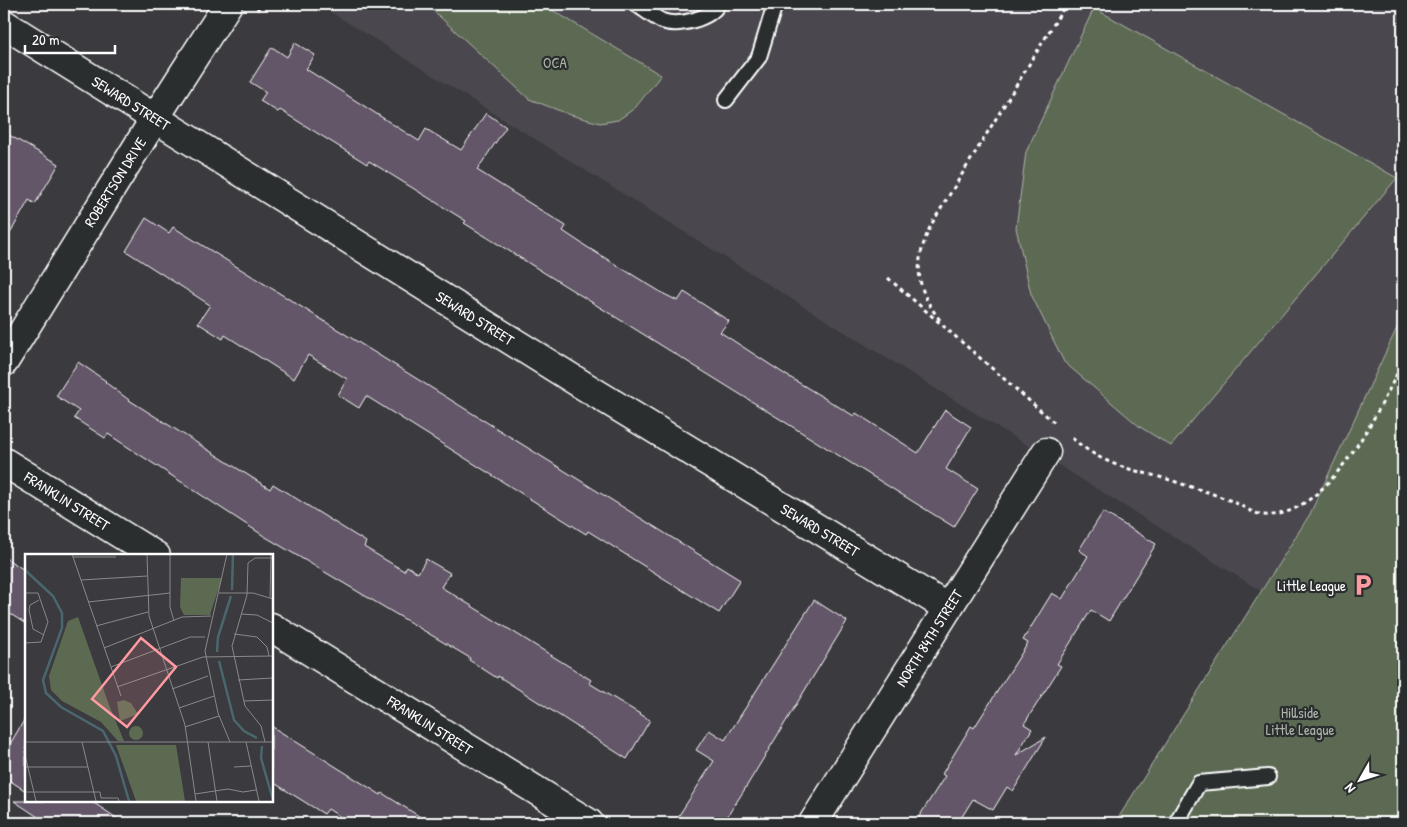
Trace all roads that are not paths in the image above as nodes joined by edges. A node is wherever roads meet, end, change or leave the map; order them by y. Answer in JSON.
{"nodes":[{"id":1,"x":228,"y":4,"type":"edge"},
{"id":2,"x":636,"y":4,"type":"edge"},
{"id":3,"x":718,"y":4,"type":"edge"},
{"id":4,"x":775,"y":4,"type":"edge"},
{"id":5,"x":4,"y":24,"type":"edge"},
{"id":6,"x":726,"y":100,"type":"dead end"},
{"id":7,"x":155,"y":118,"type":"junction"},
{"id":8,"x":4,"y":362,"type":"edge"},
{"id":9,"x":1046,"y":452,"type":"dead end"},
{"id":10,"x":4,"y":462,"type":"edge"},
{"id":11,"x":153,"y":554,"type":"edge"},
{"id":12,"x":948,"y":608,"type":"junction"},
{"id":13,"x":272,"y":628,"type":"edge"},
{"id":14,"x":1268,"y":777,"type":"dead end"},
{"id":15,"x":589,"y":823,"type":"edge"},
{"id":16,"x":813,"y":823,"type":"edge"},
{"id":17,"x":1176,"y":823,"type":"edge"}],
"edges":[{"from":1,"to":7,"type":"street","name":"ROBERTSON DRIVE"},
{"from":2,"to":3,"type":"lane"},
{"from":4,"to":6,"type":"lane"},
{"from":5,"to":7,"type":"street","name":"SEWARD STREET"},
{"from":7,"to":8,"type":"street","name":"ROBERTSON DRIVE"},
{"from":7,"to":12,"type":"street","name":"SEWARD STREET"},
{"from":9,"to":12,"type":"street","name":"NORTH 84TH STREET"},
{"from":10,"to":11,"type":"street","name":"FRANKLIN STREET"},
{"from":12,"to":16,"type":"street","name":"NORTH 84TH STREET"},
{"from":13,"to":15,"type":"street","name":"FRANKLIN STREET"},
{"from":14,"to":17,"type":"lane"}]}
